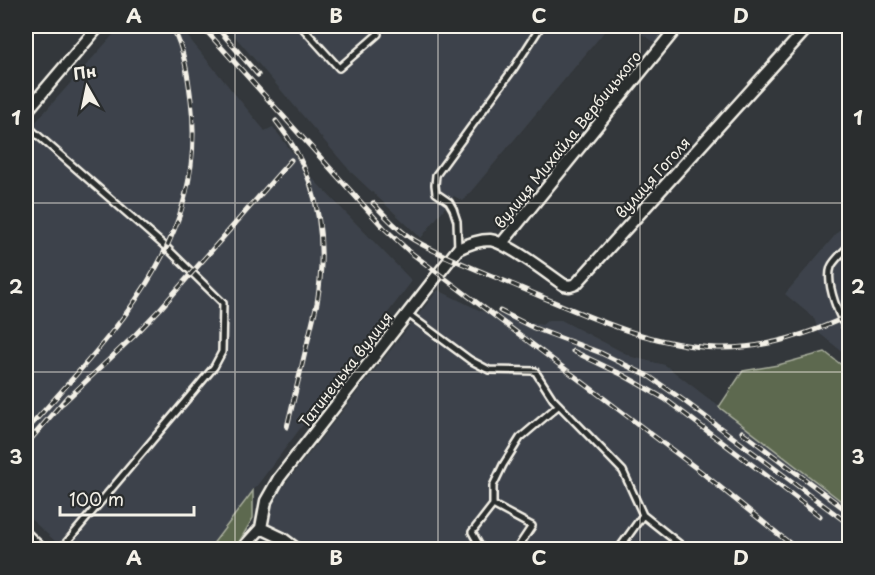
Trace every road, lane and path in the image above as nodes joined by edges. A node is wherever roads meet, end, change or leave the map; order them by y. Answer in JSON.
{"nodes":[{"id":1,"x":99,"y":26,"type":"edge"},
{"id":2,"x":301,"y":26,"type":"edge"},
{"id":3,"x":541,"y":26,"type":"edge"},
{"id":4,"x":678,"y":26,"type":"edge"},
{"id":5,"x":808,"y":26,"type":"edge"},
{"id":6,"x":378,"y":33,"type":"dead end"},
{"id":7,"x":26,"y":112,"type":"edge"},
{"id":8,"x":26,"y":124,"type":"edge"},
{"id":9,"x":502,"y":243,"type":"junction"},
{"id":10,"x":849,"y":245,"type":"edge"},
{"id":11,"x":458,"y":249,"type":"junction"},
{"id":12,"x":407,"y":313,"type":"junction"},
{"id":13,"x":849,"y":334,"type":"edge"},
{"id":14,"x":559,"y":405,"type":"junction"},
{"id":15,"x":493,"y":505,"type":"junction"},
{"id":16,"x":643,"y":515,"type":"junction"},
{"id":17,"x":261,"y":528,"type":"junction"},
{"id":18,"x":26,"y":535,"type":"edge"},
{"id":19,"x":42,"y":549,"type":"edge"},
{"id":20,"x":60,"y":549,"type":"edge"},
{"id":21,"x":241,"y":549,"type":"edge"},
{"id":22,"x":298,"y":549,"type":"edge"},
{"id":23,"x":482,"y":549,"type":"edge"},
{"id":24,"x":516,"y":549,"type":"edge"},
{"id":25,"x":618,"y":549,"type":"edge"},
{"id":26,"x":687,"y":549,"type":"edge"}],
"edges":[{"from":1,"to":7,"type":"street"},
{"from":2,"to":6,"type":"lane"},
{"from":3,"to":11,"type":"lane"},
{"from":4,"to":9,"type":"street","name":"вулиця Михайла Вербицького"},
{"from":5,"to":9,"type":"street","name":"вулиця Гоголя"},
{"from":8,"to":20,"type":"lane"},
{"from":9,"to":11,"type":"street"},
{"from":10,"to":13,"type":"lane"},
{"from":11,"to":12,"type":"street","name":"Татинецька вулиця"},
{"from":12,"to":14,"type":"lane"},
{"from":12,"to":17,"type":"street","name":"Татинецька вулиця"},
{"from":14,"to":15,"type":"lane"},
{"from":14,"to":16,"type":"lane"},
{"from":15,"to":23,"type":"lane"},
{"from":15,"to":24,"type":"lane"},
{"from":16,"to":25,"type":"lane"},
{"from":16,"to":26,"type":"lane"},
{"from":17,"to":21,"type":"street"},
{"from":17,"to":22,"type":"street"},
{"from":18,"to":19,"type":"street"}]}
